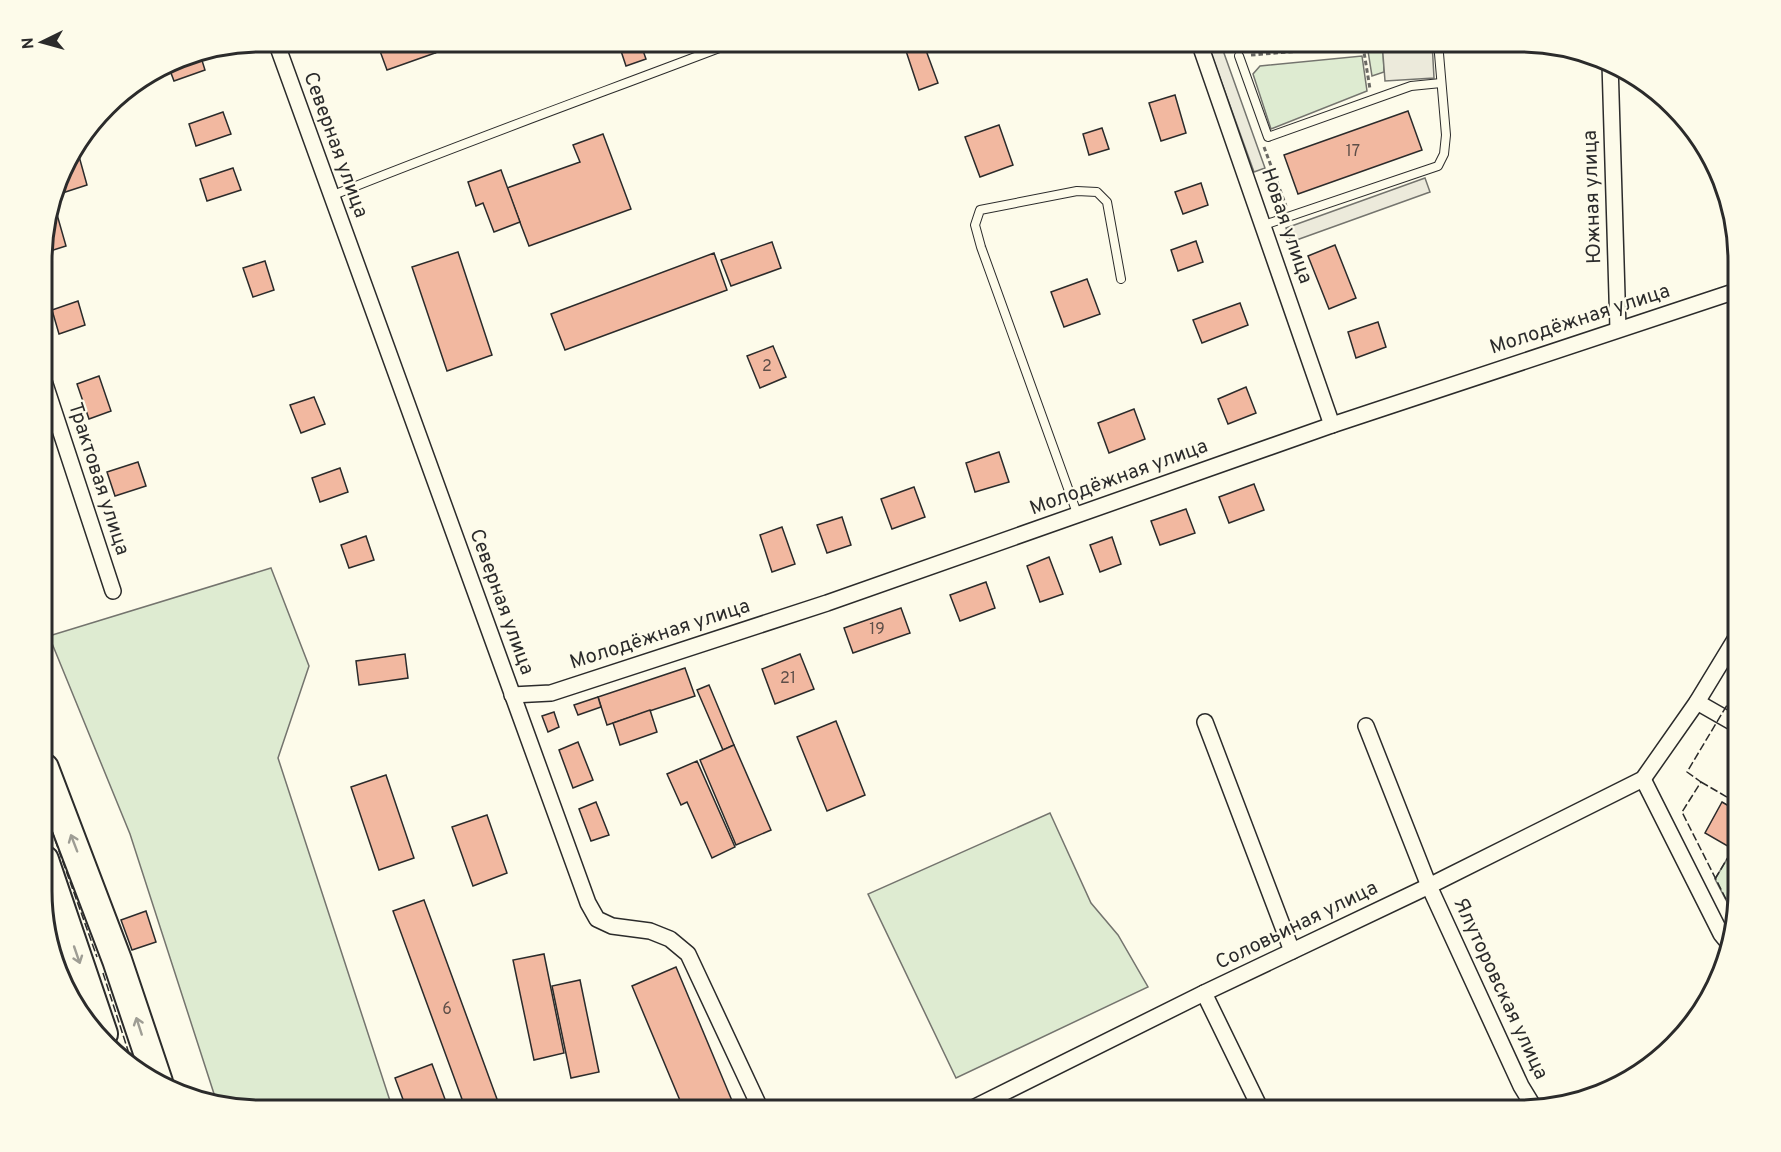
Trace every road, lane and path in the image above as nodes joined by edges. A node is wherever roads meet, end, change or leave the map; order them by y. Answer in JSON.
{"nodes":[{"id":1,"x":1204,"y":52,"type":"edge"},
{"id":2,"x":1286,"y":52,"type":"edge"},
{"id":3,"x":1364,"y":52,"type":"edge"},
{"id":4,"x":1439,"y":52,"type":"edge"},
{"id":5,"x":280,"y":53,"type":"edge"},
{"id":6,"x":707,"y":53,"type":"edge"},
{"id":7,"x":1239,"y":56,"type":"joint"},
{"id":8,"x":1610,"y":73,"type":"edge"},
{"id":9,"x":1441,"y":83,"type":"junction"},
{"id":10,"x":1372,"y":100,"type":"junction"},
{"id":11,"x":1264,"y":145,"type":"dead end"},
{"id":12,"x":331,"y":196,"type":"junction"},
{"id":13,"x":1288,"y":213,"type":"dead end"},
{"id":14,"x":1264,"y":225,"type":"junction"},
{"id":15,"x":1120,"y":279,"type":"dead end"},
{"id":16,"x":1728,"y":293,"type":"edge"},
{"id":17,"x":1618,"y":329,"type":"junction"},
{"id":18,"x":52,"y":405,"type":"edge"},
{"id":19,"x":1332,"y":425,"type":"junction"},
{"id":20,"x":1078,"y":516,"type":"junction"},
{"id":21,"x":113,"y":591,"type":"dead end"},
{"id":22,"x":1728,"y":650,"type":"edge"},
{"id":23,"x":512,"y":695,"type":"junction"},
{"id":24,"x":1697,"y":702,"type":"junction"},
{"id":25,"x":1728,"y":720,"type":"edge"},
{"id":26,"x":1205,"y":722,"type":"dead end"},
{"id":27,"x":1366,"y":726,"type":"dead end"},
{"id":28,"x":1643,"y":779,"type":"junction"},
{"id":29,"x":52,"y":789,"type":"edge"},
{"id":30,"x":52,"y":884,"type":"edge"},
{"id":31,"x":1429,"y":886,"type":"junction"},
{"id":32,"x":1723,"y":936,"type":"edge"},
{"id":33,"x":1292,"y":951,"type":"junction"},
{"id":34,"x":1204,"y":993,"type":"junction"},
{"id":35,"x":99,"y":1021,"type":"edge"},
{"id":36,"x":153,"y":1069,"type":"edge"},
{"id":37,"x":990,"y":1099,"type":"edge"},
{"id":38,"x":1256,"y":1099,"type":"edge"},
{"id":39,"x":1529,"y":1099,"type":"edge"},
{"id":40,"x":756,"y":1100,"type":"edge"}],
"edges":[{"from":1,"to":14,"type":"street","name":"Новая улица"},
{"from":2,"to":7,"type":"path"},
{"from":3,"to":10,"type":"path"},
{"from":4,"to":9,"type":"lane"},
{"from":5,"to":12,"type":"street","name":"Северная улица"},
{"from":6,"to":12,"type":"lane"},
{"from":7,"to":10,"type":"lane"},
{"from":8,"to":17,"type":"street","name":"Южная улица"},
{"from":9,"to":10,"type":"lane"},
{"from":9,"to":14,"type":"lane"},
{"from":11,"to":13,"type":"path"},
{"from":12,"to":23,"type":"street","name":"Северная улица"},
{"from":14,"to":19,"type":"street","name":"Новая улица"},
{"from":15,"to":20,"type":"lane"},
{"from":16,"to":17,"type":"street","name":"Молодёжная улица"},
{"from":17,"to":19,"type":"street","name":"Молодёжная улица"},
{"from":18,"to":21,"type":"street","name":"Трактовая улица"},
{"from":19,"to":20,"type":"street","name":"Молодёжная улица"},
{"from":20,"to":23,"type":"street","name":"Молодёжная улица"},
{"from":22,"to":24,"type":"street"},
{"from":23,"to":40,"type":"street","name":"Северная улица"},
{"from":24,"to":25,"type":"street"},
{"from":24,"to":28,"type":"street"},
{"from":26,"to":33,"type":"street"},
{"from":27,"to":31,"type":"street","name":"Ялуторовская улица"},
{"from":28,"to":31,"type":"street","name":"Соловьиная улица"},
{"from":28,"to":32,"type":"street"},
{"from":36,"to":29,"type":"highway","one_way":true},
{"from":30,"to":35,"type":"highway","one_way":true},
{"from":31,"to":33,"type":"street","name":"Соловьиная улица"},
{"from":31,"to":39,"type":"street","name":"Ялуторовская улица"},
{"from":33,"to":34,"type":"street","name":"Соловьиная улица"},
{"from":34,"to":37,"type":"street","name":"Соловьиная улица"},
{"from":34,"to":38,"type":"street"}]}
